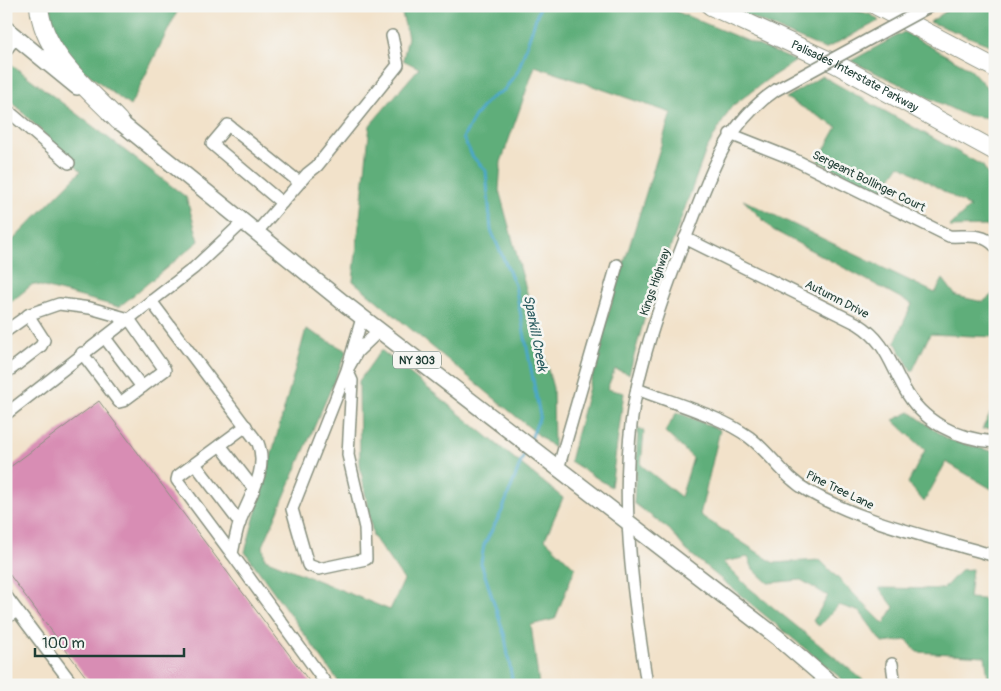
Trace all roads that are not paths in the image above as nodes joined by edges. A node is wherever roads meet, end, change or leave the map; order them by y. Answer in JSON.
{"nodes":[{"id":1,"x":39,"y":6,"type":"edge"},
{"id":2,"x":711,"y":6,"type":"edge"},
{"id":3,"x":877,"y":6,"type":"edge"},
{"id":4,"x":930,"y":6,"type":"edge"},
{"id":5,"x":11,"y":33,"type":"edge"},
{"id":6,"x":392,"y":36,"type":"dead end"},
{"id":7,"x":6,"y":50,"type":"edge"},
{"id":8,"x":995,"y":68,"type":"edge"},
{"id":9,"x":870,"y":82,"type":"junction"},
{"id":10,"x":6,"y":109,"type":"edge"},
{"id":11,"x":119,"y":122,"type":"junction"},
{"id":12,"x":730,"y":134,"type":"junction"},
{"id":13,"x":995,"y":141,"type":"edge"},
{"id":14,"x":995,"y":151,"type":"edge"},
{"id":15,"x":69,"y":163,"type":"dead end"},
{"id":16,"x":299,"y":182,"type":"junction"},
{"id":17,"x":282,"y":203,"type":"junction"},
{"id":18,"x":243,"y":222,"type":"junction"},
{"id":19,"x":256,"y":233,"type":"junction"},
{"id":20,"x":685,"y":238,"type":"junction"},
{"id":21,"x":995,"y":246,"type":"edge"},
{"id":22,"x":618,"y":265,"type":"dead end"},
{"id":23,"x":151,"y":302,"type":"junction"},
{"id":24,"x":28,"y":315,"type":"junction"},
{"id":25,"x":362,"y":318,"type":"junction"},
{"id":26,"x":129,"y":319,"type":"junction"},
{"id":27,"x":6,"y":331,"type":"edge"},
{"id":28,"x":379,"y":331,"type":"junction"},
{"id":29,"x":105,"y":338,"type":"junction"},
{"id":30,"x":82,"y":353,"type":"junction"},
{"id":31,"x":347,"y":370,"type":"junction"},
{"id":32,"x":6,"y":373,"type":"edge"},
{"id":33,"x":142,"y":387,"type":"junction"},
{"id":34,"x":637,"y":389,"type":"junction"},
{"id":35,"x":6,"y":414,"type":"edge"},
{"id":36,"x":246,"y":426,"type":"junction"},
{"id":37,"x":995,"y":442,"type":"edge"},
{"id":38,"x":220,"y":445,"type":"junction"},
{"id":39,"x":195,"y":464,"type":"junction"},
{"id":40,"x":558,"y":469,"type":"junction"},
{"id":41,"x":254,"y":489,"type":"junction"},
{"id":42,"x":628,"y":522,"type":"junction"},
{"id":43,"x":240,"y":523,"type":"junction"},
{"id":44,"x":232,"y":554,"type":"junction"},
{"id":45,"x":995,"y":556,"type":"edge"},
{"id":46,"x":6,"y":596,"type":"edge"},
{"id":47,"x":18,"y":611,"type":"junction"},
{"id":48,"x":6,"y":618,"type":"edge"},
{"id":49,"x":892,"y":664,"type":"dead end"},
{"id":50,"x":72,"y":685,"type":"edge"},
{"id":51,"x":327,"y":685,"type":"edge"},
{"id":52,"x":647,"y":685,"type":"edge"},
{"id":53,"x":833,"y":685,"type":"edge"},
{"id":54,"x":895,"y":685,"type":"edge"}],
"edges":[{"from":1,"to":11,"type":"highway"},
{"from":2,"to":9,"type":"highway","name":"Palisades Interstate Parkway"},
{"from":3,"to":8,"type":"highway"},
{"from":4,"to":12,"type":"street","name":"Kings Highway","bridge":true},
{"from":5,"to":7,"type":"street"},
{"from":5,"to":11,"type":"main road","number":"NY 303"},
{"from":6,"to":16,"type":"street"},
{"from":9,"to":13,"type":"street"},
{"from":9,"to":14,"type":"highway","name":"Palisades Interstate Parkway"},
{"from":10,"to":15,"type":"street"},
{"from":11,"to":18,"type":"main road","number":"NY 303"},
{"from":12,"to":20,"type":"street","name":"Kings Highway"},
{"from":12,"to":21,"type":"street","name":"Sergeant Bollinger Court"},
{"from":16,"to":17,"type":"street"},
{"from":16,"to":17,"type":"street"},
{"from":17,"to":19,"type":"street"},
{"from":18,"to":19,"type":"main road","number":"NY 303"},
{"from":18,"to":23,"type":"street"},
{"from":19,"to":25,"type":"main road","number":"NY 303"},
{"from":20,"to":34,"type":"street","name":"Kings Highway"},
{"from":20,"to":37,"type":"street","name":"Autumn Drive"},
{"from":22,"to":40,"type":"street"},
{"from":23,"to":26,"type":"street"},
{"from":23,"to":36,"type":"street"},
{"from":24,"to":26,"type":"street"},
{"from":24,"to":27,"type":"street"},
{"from":24,"to":32,"type":"street"},
{"from":25,"to":28,"type":"main road","number":"NY 303"},
{"from":25,"to":31,"type":"street"},
{"from":26,"to":29,"type":"street"},
{"from":26,"to":33,"type":"street"},
{"from":28,"to":31,"type":"street"},
{"from":28,"to":40,"type":"main road","number":"NY 303"},
{"from":29,"to":30,"type":"street"},
{"from":29,"to":33,"type":"street"},
{"from":30,"to":33,"type":"street"},
{"from":30,"to":35,"type":"street"},
{"from":31,"to":31,"type":"street"},
{"from":34,"to":42,"type":"street","name":"Kings Highway"},
{"from":34,"to":45,"type":"street","name":"Pine Tree Lane"},
{"from":36,"to":38,"type":"street"},
{"from":36,"to":41,"type":"street"},
{"from":38,"to":39,"type":"street"},
{"from":38,"to":41,"type":"street"},
{"from":39,"to":43,"type":"street"},
{"from":39,"to":44,"type":"street"},
{"from":40,"to":42,"type":"main road","number":"NY 303"},
{"from":41,"to":43,"type":"street"},
{"from":42,"to":52,"type":"street","name":"Kings Highway"},
{"from":42,"to":53,"type":"main road","number":"NY 303"},
{"from":43,"to":44,"type":"street"},
{"from":44,"to":51,"type":"street"},
{"from":46,"to":47,"type":"street"},
{"from":47,"to":48,"type":"street"},
{"from":47,"to":50,"type":"street"},
{"from":49,"to":54,"type":"street"}]}
